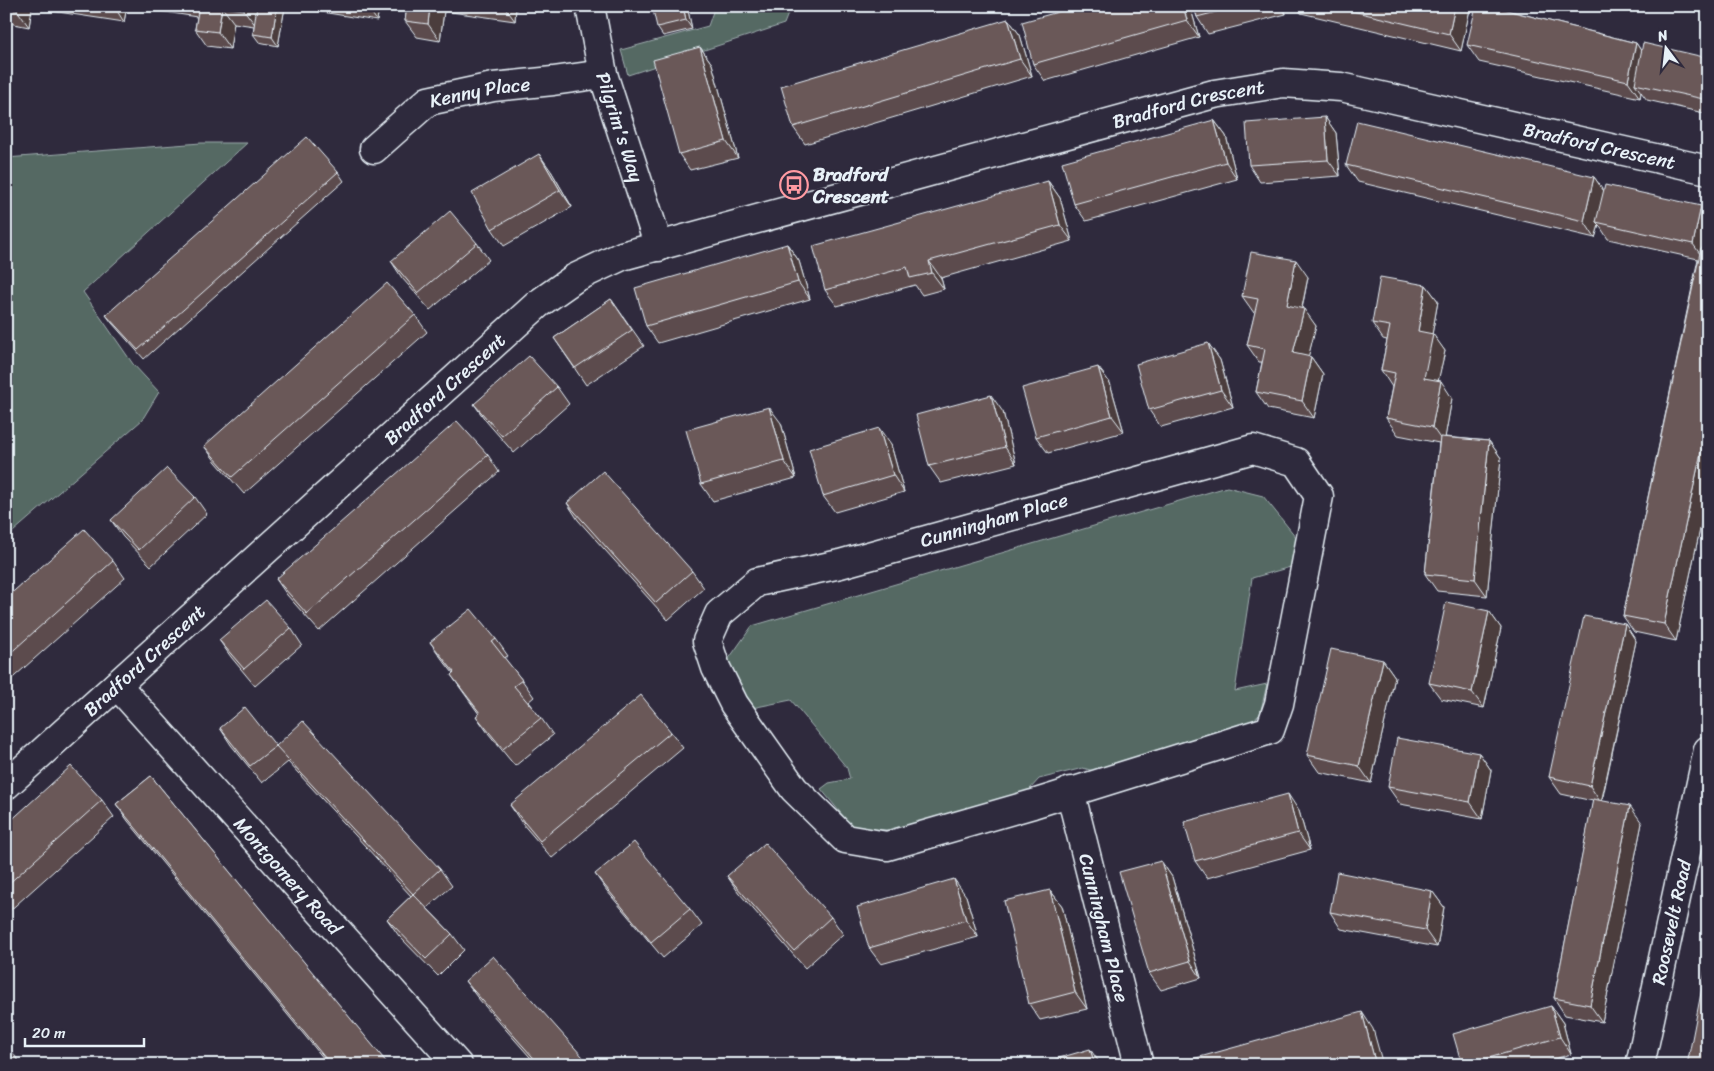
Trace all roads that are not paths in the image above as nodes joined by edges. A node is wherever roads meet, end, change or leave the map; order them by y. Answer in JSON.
{"nodes":[{"id":1,"x":590,"y":6,"type":"edge"},
{"id":2,"x":603,"y":74,"type":"junction"},
{"id":3,"x":374,"y":149,"type":"dead end"},
{"id":4,"x":1708,"y":170,"type":"edge"},
{"id":5,"x":659,"y":246,"type":"junction"},
{"id":6,"x":117,"y":686,"type":"junction"},
{"id":7,"x":1708,"y":750,"type":"edge"},
{"id":8,"x":6,"y":785,"type":"edge"},
{"id":9,"x":1070,"y":791,"type":"junction"},
{"id":10,"x":458,"y":1065,"type":"edge"},
{"id":11,"x":1139,"y":1065,"type":"edge"},
{"id":12,"x":1640,"y":1065,"type":"edge"}],
"edges":[{"from":1,"to":2,"type":"street","name":"Pilgrim's Way"},
{"from":2,"to":3,"type":"street","name":"Kenny Place"},
{"from":2,"to":5,"type":"street","name":"Pilgrim's Way"},
{"from":4,"to":5,"type":"street","name":"Bradford Crescent"},
{"from":5,"to":6,"type":"street","name":"Bradford Crescent"},
{"from":6,"to":8,"type":"street","name":"Bradford Crescent"},
{"from":6,"to":10,"type":"street","name":"Montgomery Road"},
{"from":7,"to":12,"type":"street","name":"Roosevelt Road"},
{"from":9,"to":9,"type":"street","name":"Cunningham Place"},
{"from":9,"to":11,"type":"street","name":"Cunningham Place"}]}
